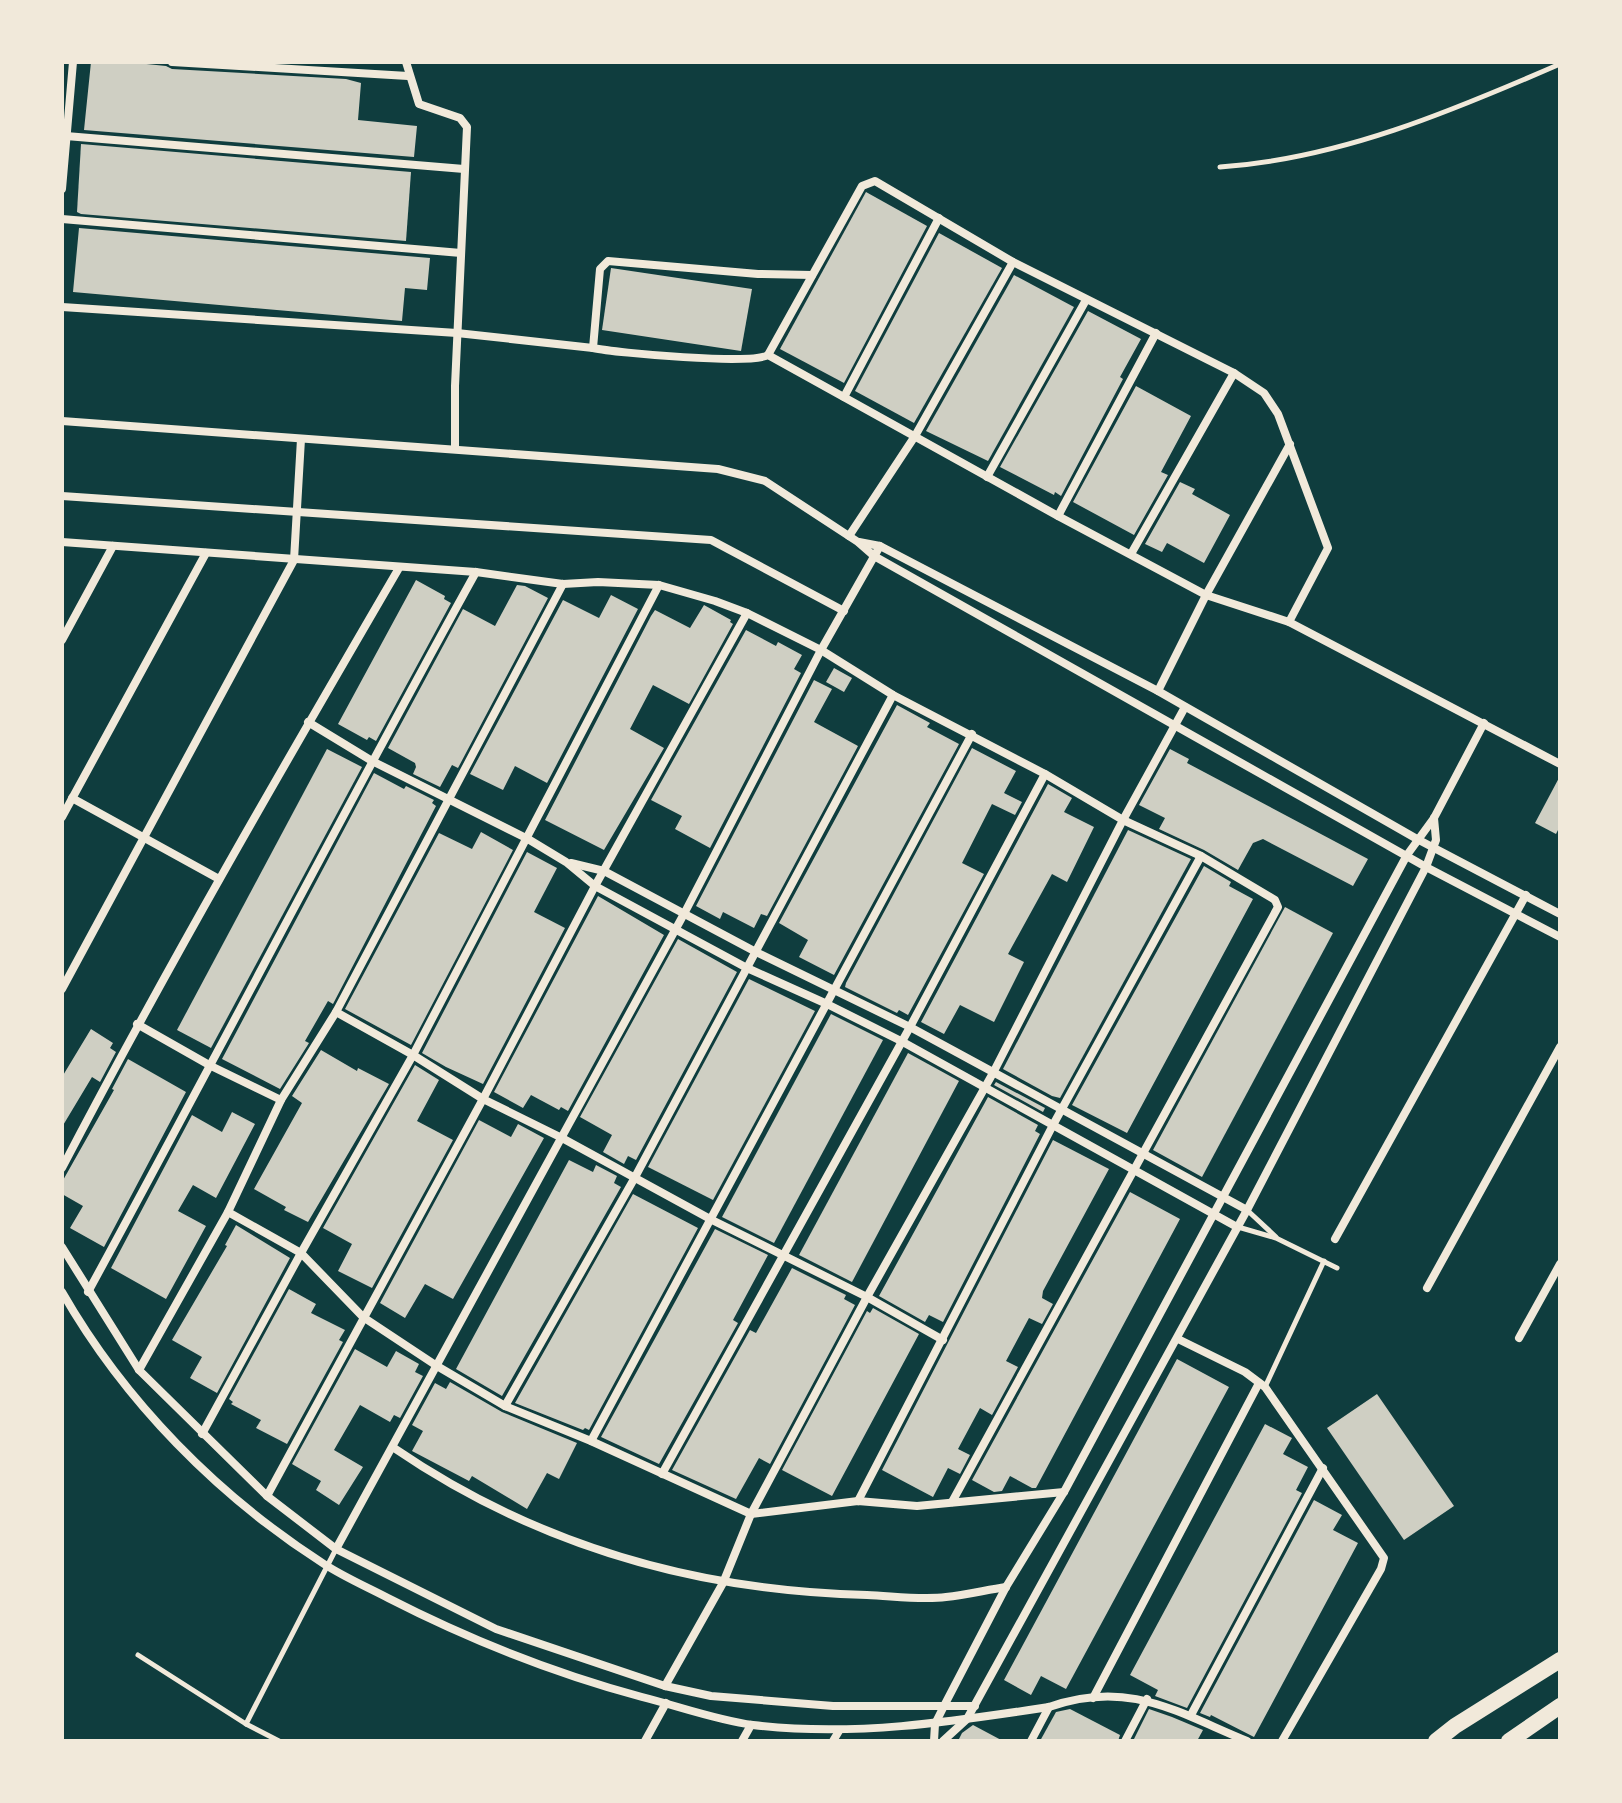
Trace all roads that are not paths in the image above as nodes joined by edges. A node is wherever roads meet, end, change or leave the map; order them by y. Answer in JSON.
{"nodes":[{"id":1,"x":73,"y":62,"type":"edge"},
{"id":2,"x":172,"y":62,"type":"edge"},
{"id":3,"x":406,"y":62,"type":"edge"},
{"id":4,"x":1560,"y":64,"type":"edge"},
{"id":5,"x":408,"y":76,"type":"junction"},
{"id":6,"x":66,"y":136,"type":"junction"},
{"id":7,"x":1220,"y":167,"type":"dead end"},
{"id":8,"x":464,"y":169,"type":"junction"},
{"id":9,"x":62,"y":189,"type":"edge"},
{"id":10,"x":939,"y":218,"type":"junction"},
{"id":11,"x":62,"y":219,"type":"edge"},
{"id":12,"x":461,"y":253,"type":"junction"},
{"id":13,"x":1013,"y":262,"type":"junction"},
{"id":14,"x":812,"y":275,"type":"junction"},
{"id":15,"x":1086,"y":300,"type":"junction"},
{"id":16,"x":62,"y":307,"type":"edge"},
{"id":17,"x":457,"y":333,"type":"junction"},
{"id":18,"x":1156,"y":333,"type":"junction"},
{"id":19,"x":593,"y":348,"type":"junction"},
{"id":20,"x":768,"y":355,"type":"junction"},
{"id":21,"x":1234,"y":373,"type":"junction"},
{"id":22,"x":844,"y":397,"type":"junction"},
{"id":23,"x":62,"y":421,"type":"edge"},
{"id":24,"x":915,"y":436,"type":"junction"},
{"id":25,"x":301,"y":439,"type":"junction"},
{"id":26,"x":1290,"y":444,"type":"junction"},
{"id":27,"x":455,"y":449,"type":"junction"},
{"id":28,"x":987,"y":477,"type":"junction"},
{"id":29,"x":62,"y":496,"type":"edge"},
{"id":30,"x":297,"y":512,"type":"junction"},
{"id":31,"x":1058,"y":516,"type":"junction"},
{"id":32,"x":849,"y":536,"type":"junction"},
{"id":33,"x":62,"y":542,"type":"edge"},
{"id":34,"x":858,"y":542,"type":"junction"},
{"id":35,"x":113,"y":546,"type":"junction"},
{"id":36,"x":880,"y":546,"type":"junction"},
{"id":37,"x":206,"y":553,"type":"junction"},
{"id":38,"x":1131,"y":554,"type":"junction"},
{"id":39,"x":874,"y":556,"type":"junction"},
{"id":40,"x":294,"y":560,"type":"junction"},
{"id":41,"x":399,"y":568,"type":"junction"},
{"id":42,"x":476,"y":572,"type":"junction"},
{"id":43,"x":563,"y":584,"type":"junction"},
{"id":44,"x":659,"y":585,"type":"junction"},
{"id":45,"x":1206,"y":595,"type":"junction"},
{"id":46,"x":844,"y":611,"type":"junction"},
{"id":47,"x":747,"y":613,"type":"junction"},
{"id":48,"x":1289,"y":622,"type":"junction"},
{"id":49,"x":62,"y":640,"type":"edge"},
{"id":50,"x":821,"y":650,"type":"junction"},
{"id":51,"x":1158,"y":691,"type":"junction"},
{"id":52,"x":893,"y":695,"type":"junction"},
{"id":53,"x":1185,"y":707,"type":"junction"},
{"id":54,"x":308,"y":722,"type":"junction"},
{"id":55,"x":1484,"y":723,"type":"junction"},
{"id":56,"x":1175,"y":725,"type":"junction"},
{"id":57,"x":972,"y":734,"type":"junction"},
{"id":58,"x":372,"y":761,"type":"junction"},
{"id":59,"x":1560,"y":764,"type":"edge"},
{"id":60,"x":1045,"y":774,"type":"junction"},
{"id":61,"x":72,"y":798,"type":"junction"},
{"id":62,"x":447,"y":799,"type":"junction"},
{"id":63,"x":62,"y":817,"type":"edge"},
{"id":64,"x":1434,"y":818,"type":"junction"},
{"id":65,"x":1123,"y":820,"type":"junction"},
{"id":66,"x":144,"y":838,"type":"junction"},
{"id":67,"x":528,"y":839,"type":"junction"},
{"id":68,"x":1417,"y":839,"type":"junction"},
{"id":69,"x":1435,"y":847,"type":"junction"},
{"id":70,"x":1407,"y":855,"type":"junction"},
{"id":71,"x":1201,"y":856,"type":"junction"},
{"id":72,"x":566,"y":862,"type":"junction"},
{"id":73,"x":1426,"y":867,"type":"junction"},
{"id":74,"x":604,"y":871,"type":"junction"},
{"id":75,"x":219,"y":879,"type":"junction"},
{"id":76,"x":595,"y":886,"type":"junction"},
{"id":77,"x":1526,"y":895,"type":"junction"},
{"id":78,"x":685,"y":912,"type":"junction"},
{"id":79,"x":1515,"y":913,"type":"junction"},
{"id":80,"x":1560,"y":914,"type":"edge"},
{"id":81,"x":676,"y":928,"type":"junction"},
{"id":82,"x":1560,"y":937,"type":"edge"},
{"id":83,"x":756,"y":952,"type":"junction"},
{"id":84,"x":747,"y":968,"type":"junction"},
{"id":85,"x":62,"y":989,"type":"edge"},
{"id":86,"x":835,"y":989,"type":"junction"},
{"id":87,"x":827,"y":1004,"type":"junction"},
{"id":88,"x":336,"y":1012,"type":"junction"},
{"id":89,"x":137,"y":1024,"type":"junction"},
{"id":90,"x":910,"y":1027,"type":"junction"},
{"id":91,"x":901,"y":1041,"type":"junction"},
{"id":92,"x":1560,"y":1047,"type":"edge"},
{"id":93,"x":413,"y":1055,"type":"junction"},
{"id":94,"x":211,"y":1066,"type":"junction"},
{"id":95,"x":993,"y":1073,"type":"junction"},
{"id":96,"x":985,"y":1087,"type":"junction"},
{"id":97,"x":483,"y":1099,"type":"junction"},
{"id":98,"x":281,"y":1100,"type":"junction"},
{"id":99,"x":1062,"y":1111,"type":"junction"},
{"id":100,"x":1053,"y":1125,"type":"junction"},
{"id":101,"x":562,"y":1138,"type":"junction"},
{"id":102,"x":1142,"y":1155,"type":"junction"},
{"id":103,"x":62,"y":1168,"type":"edge"},
{"id":104,"x":1133,"y":1170,"type":"junction"},
{"id":105,"x":634,"y":1179,"type":"junction"},
{"id":106,"x":1222,"y":1197,"type":"junction"},
{"id":107,"x":1247,"y":1210,"type":"junction"},
{"id":108,"x":228,"y":1212,"type":"junction"},
{"id":109,"x":1213,"y":1214,"type":"junction"},
{"id":110,"x":712,"y":1220,"type":"junction"},
{"id":111,"x":1237,"y":1227,"type":"junction"},
{"id":112,"x":1276,"y":1238,"type":"junction"},
{"id":113,"x":1335,"y":1239,"type":"dead end"},
{"id":114,"x":62,"y":1247,"type":"edge"},
{"id":115,"x":301,"y":1253,"type":"junction"},
{"id":116,"x":783,"y":1254,"type":"junction"},
{"id":117,"x":1324,"y":1261,"type":"junction"},
{"id":118,"x":1560,"y":1264,"type":"edge"},
{"id":119,"x":1337,"y":1268,"type":"dead end"},
{"id":120,"x":1427,"y":1288,"type":"dead end"},
{"id":121,"x":62,"y":1292,"type":"edge"},
{"id":122,"x":88,"y":1292,"type":"junction"},
{"id":123,"x":867,"y":1297,"type":"junction"},
{"id":124,"x":65,"y":1305,"type":"edge"},
{"id":125,"x":363,"y":1317,"type":"junction"},
{"id":126,"x":1519,"y":1338,"type":"dead end"},
{"id":127,"x":1178,"y":1339,"type":"junction"},
{"id":128,"x":943,"y":1340,"type":"junction"},
{"id":129,"x":437,"y":1366,"type":"junction"},
{"id":130,"x":139,"y":1370,"type":"junction"},
{"id":131,"x":1262,"y":1385,"type":"junction"},
{"id":132,"x":505,"y":1406,"type":"junction"},
{"id":133,"x":202,"y":1434,"type":"junction"},
{"id":134,"x":591,"y":1441,"type":"junction"},
{"id":135,"x":394,"y":1448,"type":"junction"},
{"id":136,"x":1323,"y":1468,"type":"junction"},
{"id":137,"x":662,"y":1474,"type":"junction"},
{"id":138,"x":1064,"y":1492,"type":"junction"},
{"id":139,"x":267,"y":1496,"type":"junction"},
{"id":140,"x":858,"y":1501,"type":"junction"},
{"id":141,"x":952,"y":1502,"type":"junction"},
{"id":142,"x":751,"y":1514,"type":"junction"},
{"id":143,"x":336,"y":1549,"type":"junction"},
{"id":144,"x":327,"y":1566,"type":"junction"},
{"id":145,"x":723,"y":1583,"type":"junction"},
{"id":146,"x":1006,"y":1587,"type":"junction"},
{"id":147,"x":138,"y":1655,"type":"dead end"},
{"id":148,"x":1560,"y":1660,"type":"edge"},
{"id":149,"x":665,"y":1686,"type":"junction"},
{"id":150,"x":1093,"y":1698,"type":"junction"},
{"id":151,"x":1147,"y":1699,"type":"junction"},
{"id":152,"x":666,"y":1703,"type":"junction"},
{"id":153,"x":945,"y":1704,"type":"junction"},
{"id":154,"x":975,"y":1706,"type":"junction"},
{"id":155,"x":1560,"y":1706,"type":"edge"},
{"id":156,"x":1049,"y":1707,"type":"junction"},
{"id":157,"x":1191,"y":1715,"type":"junction"},
{"id":158,"x":967,"y":1719,"type":"junction"},
{"id":159,"x":246,"y":1724,"type":"junction"},
{"id":160,"x":935,"y":1724,"type":"junction"},
{"id":161,"x":751,"y":1725,"type":"junction"},
{"id":162,"x":1218,"y":1729,"type":"junction"},
{"id":163,"x":839,"y":1731,"type":"junction"},
{"id":164,"x":279,"y":1741,"type":"edge"},
{"id":165,"x":645,"y":1741,"type":"edge"},
{"id":166,"x":742,"y":1741,"type":"edge"},
{"id":167,"x":833,"y":1741,"type":"edge"},
{"id":168,"x":934,"y":1741,"type":"edge"},
{"id":169,"x":943,"y":1741,"type":"edge"},
{"id":170,"x":1031,"y":1741,"type":"edge"},
{"id":171,"x":1125,"y":1741,"type":"edge"},
{"id":172,"x":1213,"y":1741,"type":"edge"},
{"id":173,"x":1247,"y":1741,"type":"edge"},
{"id":174,"x":1282,"y":1741,"type":"edge"},
{"id":175,"x":1436,"y":1741,"type":"edge"},
{"id":176,"x":1509,"y":1741,"type":"edge"}],
"edges":[{"from":1,"to":6,"type":"street"},
{"from":2,"to":5,"type":"street"},
{"from":3,"to":5,"type":"street"},
{"from":4,"to":7,"type":"lane"},
{"from":5,"to":8,"type":"street"},
{"from":6,"to":8,"type":"street"},
{"from":6,"to":9,"type":"street"},
{"from":8,"to":12,"type":"street"},
{"from":10,"to":13,"type":"street"},
{"from":10,"to":14,"type":"street"},
{"from":10,"to":22,"type":"street"},
{"from":11,"to":12,"type":"street"},
{"from":12,"to":17,"type":"street"},
{"from":13,"to":15,"type":"street"},
{"from":13,"to":24,"type":"street"},
{"from":14,"to":19,"type":"street"},
{"from":14,"to":20,"type":"street"},
{"from":15,"to":18,"type":"street"},
{"from":15,"to":28,"type":"street"},
{"from":16,"to":17,"type":"street"},
{"from":17,"to":19,"type":"street"},
{"from":17,"to":27,"type":"street"},
{"from":18,"to":21,"type":"street"},
{"from":18,"to":31,"type":"street"},
{"from":19,"to":20,"type":"street"},
{"from":20,"to":22,"type":"street"},
{"from":21,"to":26,"type":"street"},
{"from":21,"to":38,"type":"street"},
{"from":22,"to":24,"type":"street"},
{"from":23,"to":25,"type":"street"},
{"from":24,"to":28,"type":"street"},
{"from":24,"to":32,"type":"street"},
{"from":25,"to":27,"type":"street"},
{"from":25,"to":30,"type":"street"},
{"from":26,"to":45,"type":"street"},
{"from":26,"to":48,"type":"street"},
{"from":27,"to":32,"type":"street"},
{"from":28,"to":31,"type":"street"},
{"from":29,"to":30,"type":"street"},
{"from":30,"to":40,"type":"street"},
{"from":30,"to":46,"type":"street"},
{"from":31,"to":38,"type":"street"},
{"from":32,"to":34,"type":"street"},
{"from":33,"to":35,"type":"street"},
{"from":34,"to":36,"type":"street"},
{"from":34,"to":39,"type":"street"},
{"from":35,"to":37,"type":"street"},
{"from":35,"to":49,"type":"street"},
{"from":36,"to":39,"type":"street"},
{"from":36,"to":51,"type":"street"},
{"from":37,"to":40,"type":"street"},
{"from":37,"to":61,"type":"street"},
{"from":38,"to":45,"type":"street"},
{"from":39,"to":46,"type":"street"},
{"from":39,"to":56,"type":"street"},
{"from":40,"to":41,"type":"street"},
{"from":40,"to":66,"type":"street"},
{"from":41,"to":42,"type":"street"},
{"from":41,"to":54,"type":"street"},
{"from":42,"to":43,"type":"street"},
{"from":42,"to":58,"type":"street"},
{"from":43,"to":44,"type":"street"},
{"from":43,"to":62,"type":"street"},
{"from":44,"to":47,"type":"street"},
{"from":44,"to":67,"type":"street"},
{"from":45,"to":48,"type":"street"},
{"from":45,"to":51,"type":"street"},
{"from":46,"to":50,"type":"street"},
{"from":47,"to":50,"type":"street"},
{"from":47,"to":74,"type":"street"},
{"from":48,"to":55,"type":"street"},
{"from":50,"to":52,"type":"street"},
{"from":50,"to":78,"type":"street"},
{"from":51,"to":53,"type":"street"},
{"from":52,"to":57,"type":"street"},
{"from":52,"to":83,"type":"street"},
{"from":53,"to":56,"type":"street"},
{"from":53,"to":68,"type":"street"},
{"from":54,"to":58,"type":"street"},
{"from":54,"to":75,"type":"street"},
{"from":55,"to":59,"type":"street"},
{"from":55,"to":64,"type":"street"},
{"from":56,"to":65,"type":"street"},
{"from":56,"to":70,"type":"street"},
{"from":57,"to":60,"type":"street"},
{"from":57,"to":86,"type":"street"},
{"from":58,"to":62,"type":"street"},
{"from":58,"to":94,"type":"street"},
{"from":60,"to":65,"type":"street"},
{"from":60,"to":90,"type":"street"},
{"from":61,"to":63,"type":"street"},
{"from":61,"to":66,"type":"street"},
{"from":62,"to":67,"type":"street"},
{"from":62,"to":88,"type":"street"},
{"from":64,"to":68,"type":"street"},
{"from":64,"to":69,"type":"street"},
{"from":65,"to":71,"type":"street"},
{"from":65,"to":95,"type":"street"},
{"from":66,"to":75,"type":"street"},
{"from":66,"to":85,"type":"street"},
{"from":67,"to":72,"type":"street"},
{"from":67,"to":93,"type":"street"},
{"from":68,"to":69,"type":"street"},
{"from":68,"to":70,"type":"street"},
{"from":69,"to":73,"type":"street"},
{"from":69,"to":77,"type":"street"},
{"from":70,"to":73,"type":"street"},
{"from":70,"to":106,"type":"street"},
{"from":71,"to":99,"type":"street"},
{"from":71,"to":102,"type":"street"},
{"from":72,"to":74,"type":"street"},
{"from":72,"to":76,"type":"street"},
{"from":73,"to":79,"type":"street"},
{"from":73,"to":107,"type":"street"},
{"from":74,"to":76,"type":"street"},
{"from":74,"to":78,"type":"street"},
{"from":75,"to":89,"type":"street"},
{"from":76,"to":81,"type":"street"},
{"from":76,"to":97,"type":"street"},
{"from":77,"to":79,"type":"street"},
{"from":77,"to":80,"type":"street"},
{"from":78,"to":81,"type":"street"},
{"from":78,"to":83,"type":"street"},
{"from":79,"to":82,"type":"street"},
{"from":79,"to":113,"type":"street"},
{"from":81,"to":84,"type":"street"},
{"from":81,"to":101,"type":"street"},
{"from":83,"to":84,"type":"street"},
{"from":83,"to":86,"type":"street"},
{"from":84,"to":87,"type":"street"},
{"from":84,"to":105,"type":"street"},
{"from":86,"to":87,"type":"street"},
{"from":86,"to":90,"type":"street"},
{"from":87,"to":91,"type":"street"},
{"from":87,"to":110,"type":"street"},
{"from":88,"to":93,"type":"street"},
{"from":88,"to":98,"type":"street"},
{"from":89,"to":94,"type":"street"},
{"from":89,"to":103,"type":"street"},
{"from":90,"to":91,"type":"street"},
{"from":90,"to":95,"type":"street"},
{"from":91,"to":96,"type":"street"},
{"from":91,"to":116,"type":"street"},
{"from":92,"to":120,"type":"street"},
{"from":93,"to":97,"type":"street"},
{"from":93,"to":115,"type":"street"},
{"from":94,"to":98,"type":"street"},
{"from":94,"to":122,"type":"street"},
{"from":95,"to":96,"type":"street"},
{"from":95,"to":99,"type":"street"},
{"from":96,"to":100,"type":"street"},
{"from":96,"to":123,"type":"street"},
{"from":97,"to":101,"type":"street"},
{"from":97,"to":125,"type":"street"},
{"from":98,"to":108,"type":"street"},
{"from":99,"to":100,"type":"street"},
{"from":99,"to":102,"type":"street"},
{"from":100,"to":104,"type":"street"},
{"from":100,"to":128,"type":"street"},
{"from":101,"to":105,"type":"street"},
{"from":101,"to":129,"type":"street"},
{"from":102,"to":104,"type":"street"},
{"from":102,"to":106,"type":"street"},
{"from":104,"to":109,"type":"street"},
{"from":104,"to":141,"type":"street"},
{"from":105,"to":110,"type":"street"},
{"from":105,"to":132,"type":"street"},
{"from":106,"to":107,"type":"street"},
{"from":106,"to":109,"type":"street"},
{"from":107,"to":111,"type":"street"},
{"from":107,"to":112,"type":"lane"},
{"from":108,"to":115,"type":"street"},
{"from":108,"to":130,"type":"street"},
{"from":109,"to":111,"type":"street"},
{"from":109,"to":138,"type":"street"},
{"from":110,"to":116,"type":"street"},
{"from":110,"to":134,"type":"street"},
{"from":111,"to":112,"type":"lane"},
{"from":111,"to":127,"type":"street"},
{"from":112,"to":117,"type":"lane"},
{"from":114,"to":122,"type":"street"},
{"from":115,"to":125,"type":"street"},
{"from":115,"to":133,"type":"street"},
{"from":116,"to":123,"type":"street"},
{"from":116,"to":137,"type":"street"},
{"from":117,"to":119,"type":"lane"},
{"from":117,"to":131,"type":"lane"},
{"from":118,"to":126,"type":"street"},
{"from":121,"to":124,"type":"street"},
{"from":122,"to":130,"type":"street"},
{"from":123,"to":128,"type":"street"},
{"from":123,"to":142,"type":"street"},
{"from":124,"to":144,"type":"street"},
{"from":125,"to":129,"type":"street"},
{"from":125,"to":139,"type":"street"},
{"from":127,"to":131,"type":"street"},
{"from":127,"to":154,"type":"street"},
{"from":128,"to":140,"type":"street"},
{"from":129,"to":132,"type":"street"},
{"from":129,"to":135,"type":"street"},
{"from":130,"to":133,"type":"street"},
{"from":131,"to":136,"type":"street"},
{"from":131,"to":150,"type":"street"},
{"from":132,"to":134,"type":"street"},
{"from":133,"to":139,"type":"street"},
{"from":134,"to":137,"type":"street"},
{"from":135,"to":143,"type":"street"},
{"from":135,"to":145,"type":"street"},
{"from":136,"to":157,"type":"street"},
{"from":136,"to":174,"type":"street"},
{"from":137,"to":142,"type":"street"},
{"from":138,"to":141,"type":"street"},
{"from":138,"to":146,"type":"street"},
{"from":139,"to":143,"type":"street"},
{"from":140,"to":141,"type":"street"},
{"from":140,"to":142,"type":"street"},
{"from":142,"to":145,"type":"street"},
{"from":143,"to":144,"type":"lane"},
{"from":143,"to":149,"type":"street"},
{"from":144,"to":152,"type":"street"},
{"from":144,"to":159,"type":"lane"},
{"from":145,"to":146,"type":"street"},
{"from":145,"to":149,"type":"street"},
{"from":146,"to":153,"type":"street"},
{"from":147,"to":159,"type":"lane"},
{"from":148,"to":175,"type":"highway"},
{"from":149,"to":153,"type":"street"},
{"from":150,"to":151,"type":"street"},
{"from":150,"to":156,"type":"street"},
{"from":151,"to":157,"type":"street"},
{"from":151,"to":171,"type":"street"},
{"from":152,"to":161,"type":"street"},
{"from":152,"to":165,"type":"street"},
{"from":153,"to":154,"type":"street"},
{"from":153,"to":160,"type":"street"},
{"from":154,"to":158,"type":"street"},
{"from":155,"to":176,"type":"highway"},
{"from":156,"to":158,"type":"street"},
{"from":156,"to":170,"type":"street"},
{"from":157,"to":162,"type":"street"},
{"from":158,"to":160,"type":"street"},
{"from":158,"to":169,"type":"street"},
{"from":159,"to":164,"type":"lane"},
{"from":160,"to":163,"type":"street"},
{"from":160,"to":168,"type":"street"},
{"from":161,"to":163,"type":"street"},
{"from":161,"to":166,"type":"street"},
{"from":162,"to":172,"type":"street"},
{"from":162,"to":173,"type":"street"},
{"from":163,"to":167,"type":"street"}]}
